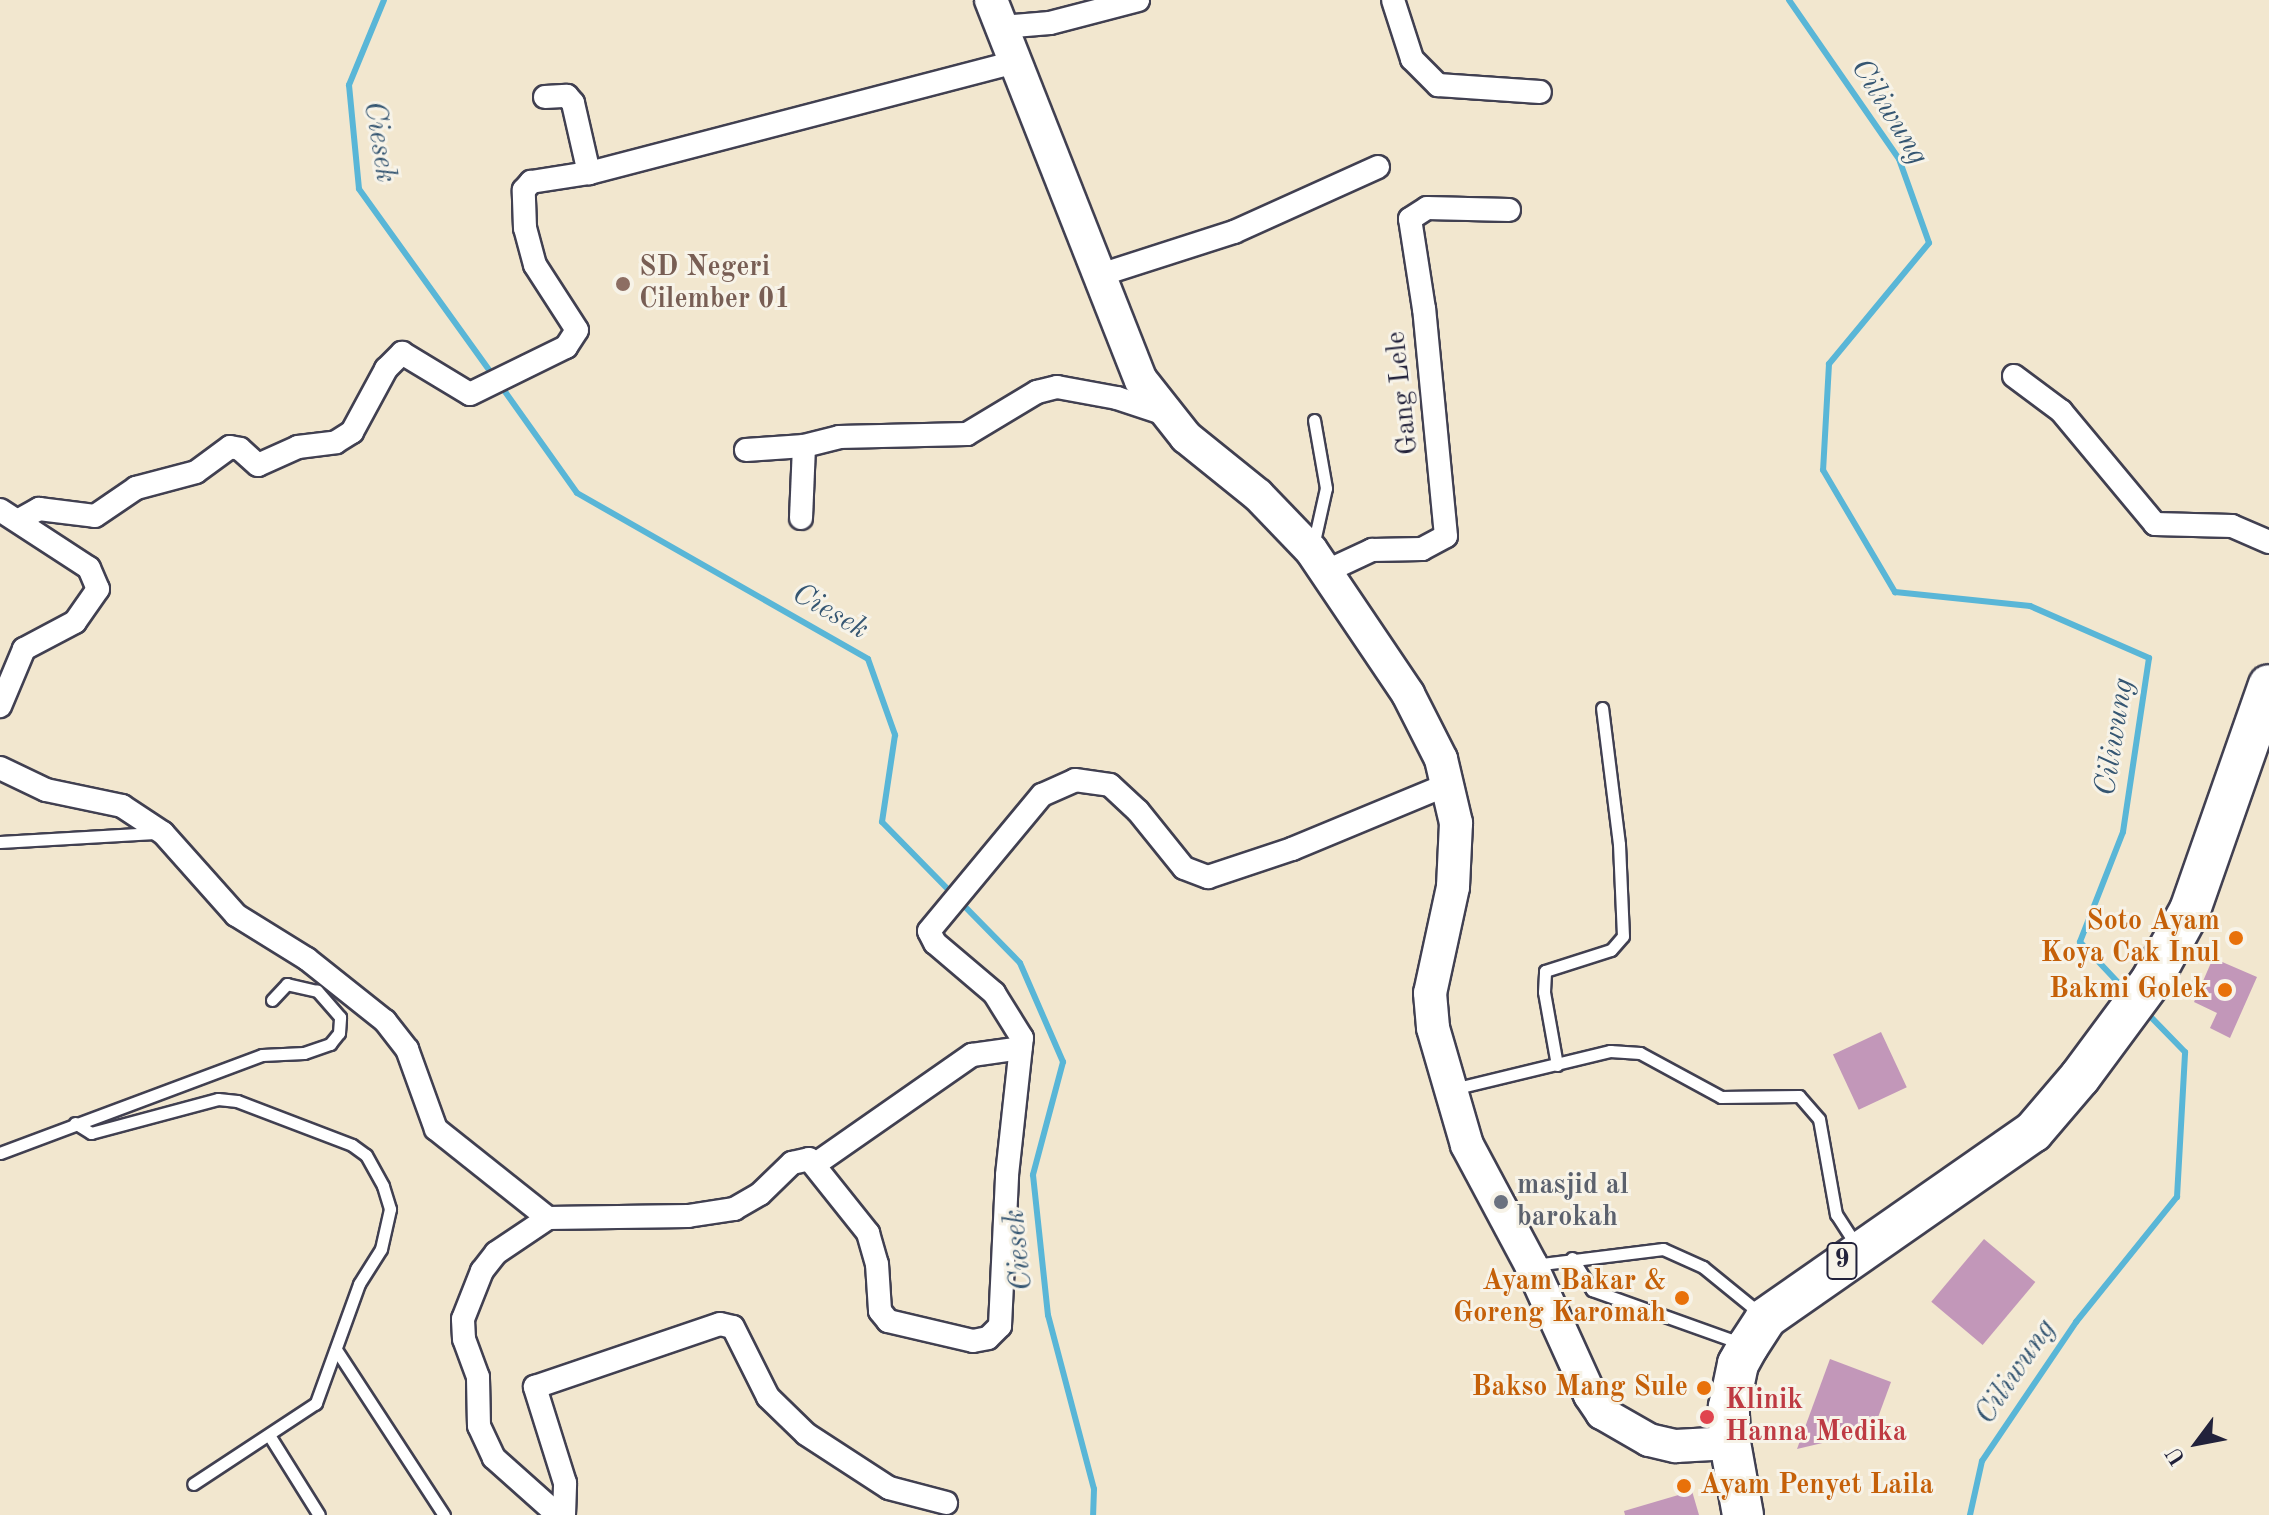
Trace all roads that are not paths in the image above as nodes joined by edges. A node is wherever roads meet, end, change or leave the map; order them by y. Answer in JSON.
{"nodes":[{"id":1,"x":1138,"y":0,"type":"edge"},
{"id":2,"x":1393,"y":0,"type":"edge"},
{"id":3,"x":996,"y":13,"type":"edge"},
{"id":4,"x":1016,"y":62,"type":"junction"},
{"id":5,"x":1540,"y":92,"type":"dead end"},
{"id":6,"x":545,"y":97,"type":"dead end"},
{"id":7,"x":1378,"y":167,"type":"dead end"},
{"id":8,"x":589,"y":173,"type":"junction"},
{"id":9,"x":1509,"y":210,"type":"dead end"},
{"id":10,"x":1100,"y":275,"type":"junction"},
{"id":11,"x":2014,"y":376,"type":"dead end"},
{"id":12,"x":1165,"y":414,"type":"junction"},
{"id":13,"x":1314,"y":420,"type":"dead end"},
{"id":14,"x":804,"y":446,"type":"junction"},
{"id":15,"x":746,"y":450,"type":"dead end"},
{"id":16,"x":10,"y":515,"type":"edge"},
{"id":17,"x":801,"y":518,"type":"dead end"},
{"id":18,"x":2269,"y":542,"type":"edge"},
{"id":19,"x":1319,"y":561,"type":"junction"},
{"id":20,"x":2269,"y":685,"type":"edge"},
{"id":21,"x":0,"y":706,"type":"edge"},
{"id":22,"x":1602,"y":708,"type":"dead end"},
{"id":23,"x":0,"y":768,"type":"edge"},
{"id":24,"x":1449,"y":784,"type":"junction"},
{"id":25,"x":163,"y":833,"type":"junction"},
{"id":26,"x":0,"y":842,"type":"edge"},
{"id":27,"x":272,"y":1000,"type":"dead end"},
{"id":28,"x":1021,"y":1048,"type":"junction"},
{"id":29,"x":1557,"y":1065,"type":"junction"},
{"id":30,"x":1452,"y":1090,"type":"junction"},
{"id":31,"x":75,"y":1123,"type":"junction"},
{"id":32,"x":0,"y":1153,"type":"edge"},
{"id":33,"x":817,"y":1163,"type":"junction"},
{"id":34,"x":548,"y":1218,"type":"junction"},
{"id":35,"x":1858,"y":1249,"type":"junction"},
{"id":36,"x":1572,"y":1258,"type":"junction"},
{"id":37,"x":1531,"y":1265,"type":"junction"},
{"id":38,"x":1757,"y":1332,"type":"junction"},
{"id":39,"x":337,"y":1351,"type":"junction"},
{"id":40,"x":269,"y":1435,"type":"junction"},
{"id":41,"x":1730,"y":1443,"type":"junction"},
{"id":42,"x":193,"y":1484,"type":"dead end"},
{"id":43,"x":946,"y":1503,"type":"dead end"},
{"id":44,"x":319,"y":1515,"type":"edge"},
{"id":45,"x":444,"y":1515,"type":"edge"},
{"id":46,"x":561,"y":1515,"type":"edge"},
{"id":47,"x":1743,"y":1515,"type":"edge"}],
"edges":[{"from":1,"to":3,"type":"street"},
{"from":2,"to":5,"type":"street"},
{"from":3,"to":4,"type":"street"},
{"from":4,"to":8,"type":"street"},
{"from":4,"to":10,"type":"street"},
{"from":6,"to":8,"type":"street"},
{"from":7,"to":10,"type":"street"},
{"from":8,"to":16,"type":"street"},
{"from":9,"to":19,"type":"street","name":"Gang Lele"},
{"from":10,"to":12,"type":"street"},
{"from":11,"to":18,"type":"street"},
{"from":12,"to":14,"type":"street"},
{"from":12,"to":19,"type":"street"},
{"from":13,"to":19,"type":"lane"},
{"from":14,"to":15,"type":"street"},
{"from":14,"to":17,"type":"street"},
{"from":16,"to":21,"type":"street"},
{"from":19,"to":24,"type":"street"},
{"from":20,"to":35,"type":"highway","number":"9"},
{"from":22,"to":29,"type":"lane"},
{"from":23,"to":25,"type":"street"},
{"from":24,"to":28,"type":"street"},
{"from":24,"to":30,"type":"street"},
{"from":25,"to":26,"type":"lane"},
{"from":25,"to":34,"type":"street"},
{"from":27,"to":31,"type":"lane"},
{"from":28,"to":33,"type":"street"},
{"from":28,"to":33,"type":"street"},
{"from":29,"to":30,"type":"lane"},
{"from":29,"to":35,"type":"lane"},
{"from":30,"to":37,"type":"street"},
{"from":31,"to":32,"type":"lane"},
{"from":31,"to":39,"type":"lane"},
{"from":33,"to":34,"type":"street"},
{"from":34,"to":46,"type":"street"},
{"from":35,"to":38,"type":"highway","number":"9"},
{"from":36,"to":37,"type":"lane"},
{"from":36,"to":38,"type":"lane"},
{"from":36,"to":38,"type":"lane"},
{"from":37,"to":41,"type":"street"},
{"from":38,"to":41,"type":"highway"},
{"from":39,"to":40,"type":"lane"},
{"from":39,"to":45,"type":"lane"},
{"from":40,"to":42,"type":"lane"},
{"from":40,"to":44,"type":"lane"},
{"from":41,"to":47,"type":"highway"},
{"from":43,"to":46,"type":"street"}]}
